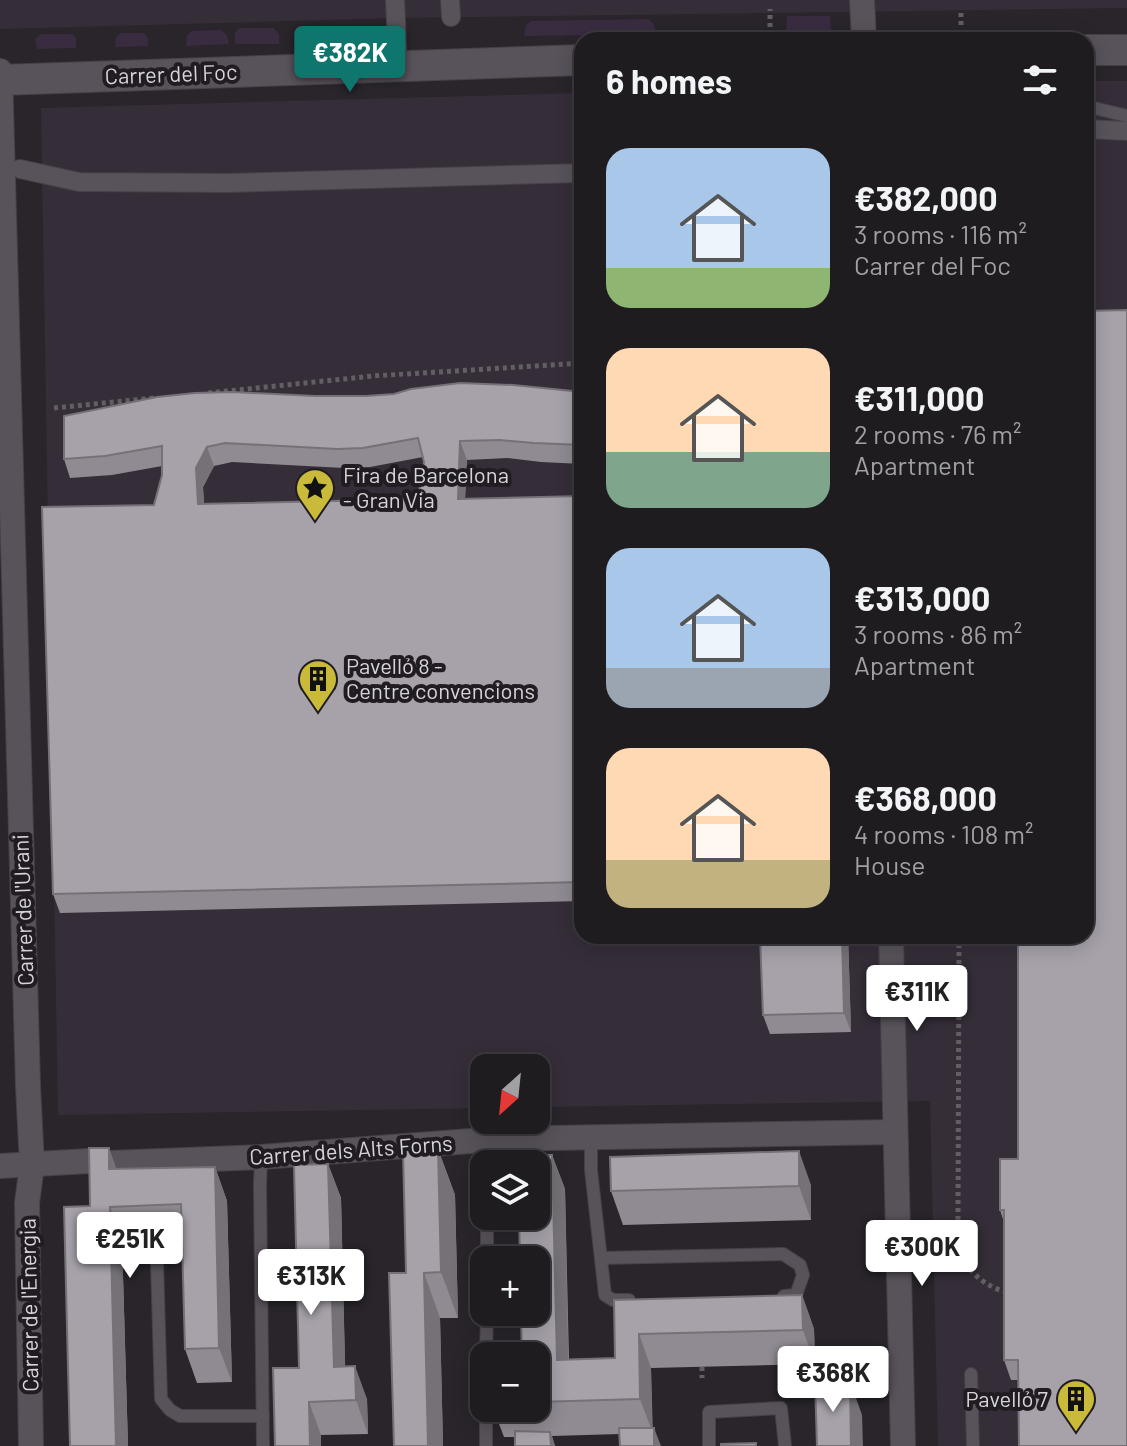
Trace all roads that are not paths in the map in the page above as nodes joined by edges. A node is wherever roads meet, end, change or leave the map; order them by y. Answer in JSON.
{"nodes":[{"id":1,"x":395,"y":0,"type":"edge"},
{"id":2,"x":862,"y":0,"type":"edge"},
{"id":3,"x":864,"y":32,"type":"edge"},
{"id":4,"x":1094,"y":50,"type":"edge"},
{"id":5,"x":1127,"y":50,"type":"edge"},
{"id":6,"x":574,"y":60,"type":"edge"},
{"id":7,"x":398,"y":65,"type":"junction"},
{"id":8,"x":0,"y":71,"type":"edge"},
{"id":9,"x":0,"y":80,"type":"edge"},
{"id":10,"x":1094,"y":108,"type":"edge"},
{"id":11,"x":1127,"y":116,"type":"edge"},
{"id":12,"x":1094,"y":129,"type":"edge"},
{"id":13,"x":1127,"y":131,"type":"edge"},
{"id":14,"x":27,"y":170,"type":"dead end"},
{"id":15,"x":574,"y":173,"type":"edge"},
{"id":16,"x":891,"y":944,"type":"edge"},
{"id":17,"x":895,"y":1132,"type":"junction"},
{"id":18,"x":591,"y":1137,"type":"junction"},
{"id":19,"x":497,"y":1139,"type":"junction"},
{"id":20,"x":494,"y":1150,"type":"edge"},
{"id":21,"x":261,"y":1157,"type":"junction"},
{"id":22,"x":32,"y":1165,"type":"junction"},
{"id":23,"x":0,"y":1166,"type":"edge"},
{"id":24,"x":601,"y":1258,"type":"junction"},
{"id":25,"x":157,"y":1262,"type":"dead end"},
{"id":26,"x":766,"y":1296,"type":"edge"},
{"id":27,"x":643,"y":1299,"type":"edge"},
{"id":28,"x":971,"y":1374,"type":"dead end"},
{"id":29,"x":263,"y":1416,"type":"junction"},
{"id":30,"x":486,"y":1422,"type":"edge"},
{"id":31,"x":31,"y":1446,"type":"edge"},
{"id":32,"x":263,"y":1446,"type":"edge"},
{"id":33,"x":486,"y":1446,"type":"edge"},
{"id":34,"x":709,"y":1446,"type":"edge"},
{"id":35,"x":785,"y":1446,"type":"edge"},
{"id":36,"x":903,"y":1446,"type":"edge"},
{"id":37,"x":973,"y":1446,"type":"edge"}],
"edges":[{"from":1,"to":7,"type":"street"},
{"from":2,"to":3,"type":"street"},
{"from":4,"to":5,"type":"street"},
{"from":6,"to":7,"type":"street","name":"Carrer del Foc"},
{"from":7,"to":9,"type":"street","name":"Carrer del Foc"},
{"from":8,"to":9,"type":"street","name":"Carrer de l'Urani"},
{"from":9,"to":22,"type":"street","name":"Carrer de l'Urani"},
{"from":10,"to":11,"type":"lane"},
{"from":12,"to":13,"type":"street"},
{"from":14,"to":15,"type":"street"},
{"from":16,"to":17,"type":"street"},
{"from":17,"to":18,"type":"street","name":"Carrer dels Alts Forns"},
{"from":17,"to":36,"type":"street"},
{"from":18,"to":19,"type":"street","name":"Carrer dels Alts Forns"},
{"from":18,"to":24,"type":"lane"},
{"from":19,"to":20,"type":"lane"},
{"from":19,"to":21,"type":"street","name":"Carrer dels Alts Forns"},
{"from":21,"to":22,"type":"street","name":"Carrer dels Alts Forns"},
{"from":21,"to":29,"type":"lane"},
{"from":22,"to":23,"type":"street","name":"Carrer dels Alts Forns"},
{"from":22,"to":31,"type":"street","name":"Carrer de l'Energia"},
{"from":24,"to":26,"type":"lane"},
{"from":24,"to":27,"type":"lane"},
{"from":25,"to":29,"type":"lane"},
{"from":28,"to":37,"type":"lane"},
{"from":29,"to":32,"type":"lane"},
{"from":30,"to":33,"type":"lane"},
{"from":34,"to":35,"type":"lane"}]}
